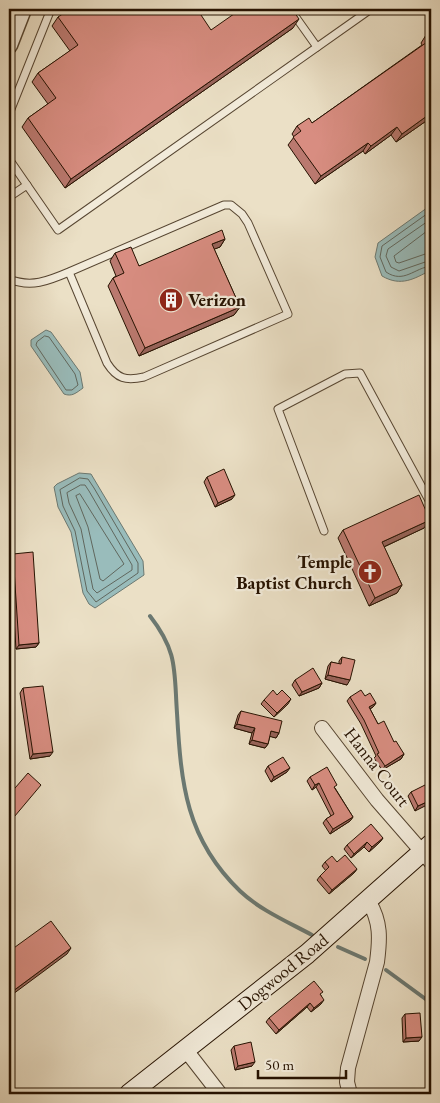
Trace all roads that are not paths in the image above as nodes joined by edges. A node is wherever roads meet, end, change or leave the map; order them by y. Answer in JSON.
{"nodes":[{"id":1,"x":23,"y":9,"type":"edge"},
{"id":2,"x":51,"y":9,"type":"edge"},
{"id":3,"x":290,"y":9,"type":"edge"},
{"id":4,"x":371,"y":9,"type":"edge"},
{"id":5,"x":9,"y":45,"type":"edge"},
{"id":6,"x":318,"y":46,"type":"junction"},
{"id":7,"x":9,"y":114,"type":"edge"},
{"id":8,"x":9,"y":159,"type":"edge"},
{"id":9,"x":27,"y":185,"type":"junction"},
{"id":10,"x":9,"y":197,"type":"edge"},
{"id":11,"x":69,"y":272,"type":"junction"},
{"id":12,"x":9,"y":280,"type":"edge"},
{"id":13,"x":431,"y":504,"type":"edge"},
{"id":14,"x":324,"y":531,"type":"dead end"},
{"id":15,"x":322,"y":728,"type":"dead end"},
{"id":16,"x":428,"y":853,"type":"edge"},
{"id":17,"x":368,"y":902,"type":"junction"},
{"id":18,"x":185,"y":1049,"type":"junction"},
{"id":19,"x":129,"y":1094,"type":"edge"},
{"id":20,"x":220,"y":1094,"type":"edge"},
{"id":21,"x":350,"y":1094,"type":"edge"}],
"edges":[{"from":1,"to":5,"type":"street"},
{"from":2,"to":7,"type":"lane"},
{"from":3,"to":6,"type":"lane"},
{"from":4,"to":6,"type":"lane"},
{"from":6,"to":9,"type":"lane"},
{"from":8,"to":9,"type":"lane"},
{"from":9,"to":10,"type":"lane"},
{"from":11,"to":11,"type":"lane"},
{"from":11,"to":12,"type":"lane"},
{"from":13,"to":14,"type":"lane"},
{"from":15,"to":16,"type":"street","name":"Hanna Court"},
{"from":16,"to":17,"type":"main road","name":"Dogwood Road"},
{"from":17,"to":18,"type":"main road","name":"Dogwood Road"},
{"from":17,"to":21,"type":"street"},
{"from":18,"to":19,"type":"main road","name":"Dogwood Road"},
{"from":18,"to":20,"type":"street"}]}
